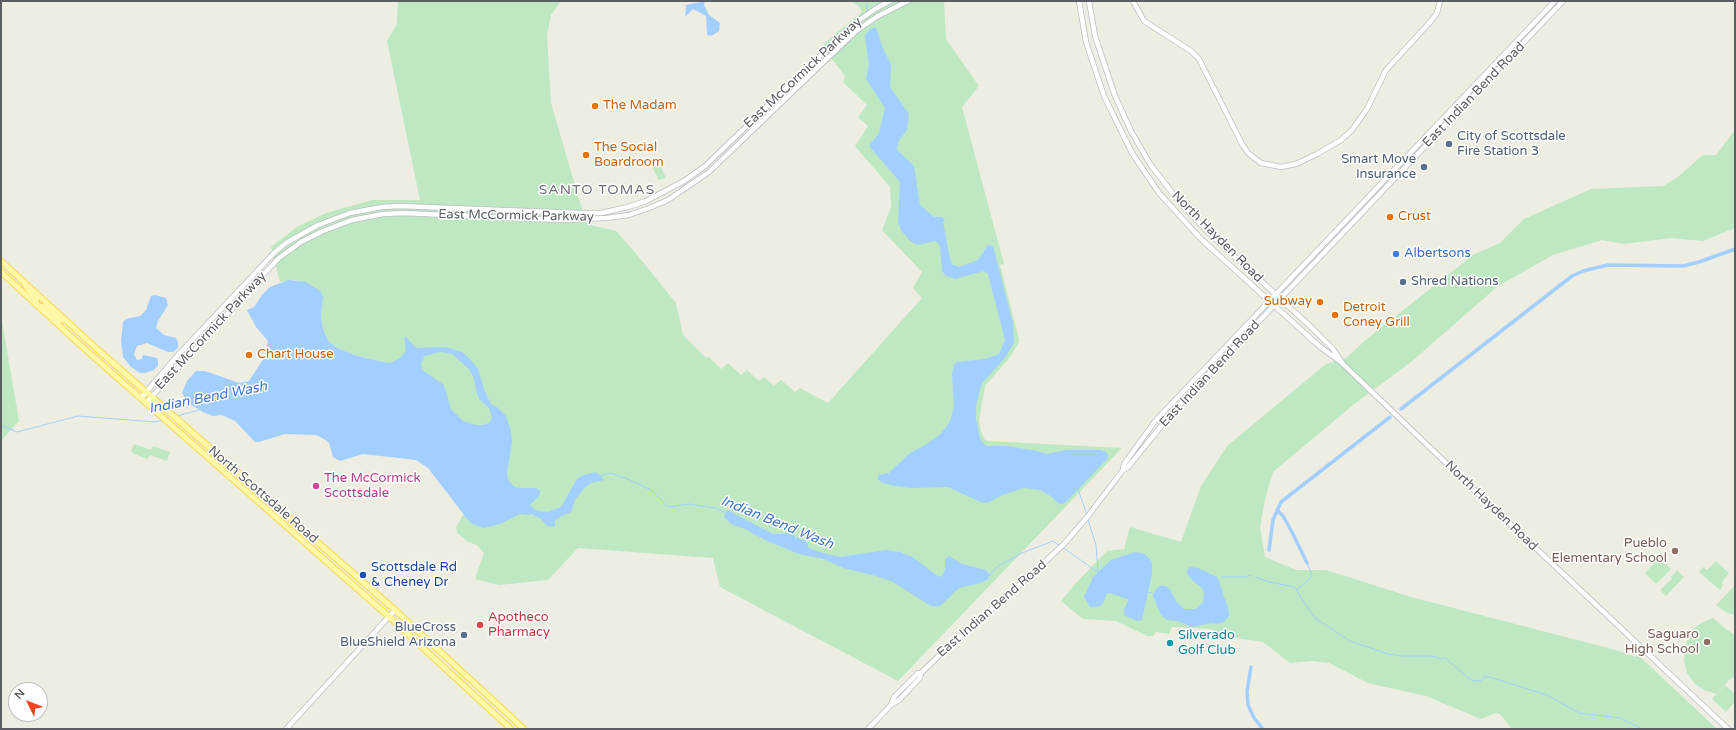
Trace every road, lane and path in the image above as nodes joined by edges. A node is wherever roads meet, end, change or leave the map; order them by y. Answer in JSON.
{"nodes":[{"id":1,"x":890,"y":1,"type":"edge"},
{"id":2,"x":908,"y":1,"type":"edge"},
{"id":3,"x":1079,"y":1,"type":"edge"},
{"id":4,"x":1089,"y":1,"type":"edge"},
{"id":5,"x":1133,"y":1,"type":"edge"},
{"id":6,"x":1440,"y":1,"type":"edge"},
{"id":7,"x":1555,"y":1,"type":"edge"},
{"id":8,"x":1563,"y":1,"type":"edge"},
{"id":9,"x":605,"y":212,"type":"junction"},
{"id":10,"x":607,"y":218,"type":"junction"},
{"id":11,"x":298,"y":236,"type":"junction"},
{"id":12,"x":301,"y":242,"type":"junction"},
{"id":13,"x":1,"y":261,"type":"edge"},
{"id":14,"x":1,"y":272,"type":"edge"},
{"id":15,"x":21,"y":279,"type":"junction"},
{"id":16,"x":1276,"y":294,"type":"junction"},
{"id":17,"x":1280,"y":298,"type":"junction"},
{"id":18,"x":1269,"y":302,"type":"junction"},
{"id":19,"x":38,"y":306,"type":"junction"},
{"id":20,"x":1274,"y":306,"type":"junction"},
{"id":21,"x":65,"y":320,"type":"junction"},
{"id":22,"x":1344,"y":364,"type":"junction"},
{"id":23,"x":146,"y":392,"type":"junction"},
{"id":24,"x":151,"y":396,"type":"junction"},
{"id":25,"x":141,"y":398,"type":"junction"},
{"id":26,"x":146,"y":403,"type":"junction"},
{"id":27,"x":1123,"y":470,"type":"junction"},
{"id":28,"x":395,"y":610,"type":"junction"},
{"id":29,"x":389,"y":616,"type":"junction"},
{"id":30,"x":286,"y":729,"type":"edge"},
{"id":31,"x":511,"y":729,"type":"edge"},
{"id":32,"x":524,"y":729,"type":"edge"},
{"id":33,"x":868,"y":729,"type":"edge"},
{"id":34,"x":1728,"y":729,"type":"edge"}],
"edges":[{"from":1,"to":9,"type":"main road","name":"East McCormick Parkway"},
{"from":2,"to":10,"type":"main road","name":"East McCormick Parkway"},
{"from":3,"to":18,"type":"main road","name":"North Hayden Road"},
{"from":4,"to":16,"type":"main road","name":"North Hayden Road"},
{"from":5,"to":6,"type":"main road"},
{"from":7,"to":16,"type":"main road","name":"East Indian Bend Road"},
{"from":8,"to":17,"type":"main road","name":"East Indian Bend Road"},
{"from":9,"to":10,"type":"main road"},
{"from":9,"to":11,"type":"main road","name":"East McCormick Parkway"},
{"from":10,"to":12,"type":"main road","name":"East McCormick Parkway"},
{"from":11,"to":12,"type":"main road"},
{"from":11,"to":23,"type":"main road","name":"East McCormick Parkway"},
{"from":12,"to":24,"type":"main road","name":"East McCormick Parkway"},
{"from":13,"to":15,"type":"main road","name":"North Scottsdale Road"},
{"from":14,"to":19,"type":"main road","name":"North Scottsdale Road"},
{"from":15,"to":19,"type":"main road"},
{"from":15,"to":21,"type":"main road","name":"North Scottsdale Road"},
{"from":16,"to":17,"type":"main road","name":"North Hayden Road"},
{"from":16,"to":18,"type":"main road","name":"East Indian Bend Road"},
{"from":17,"to":20,"type":"main road","name":"East Indian Bend Road"},
{"from":17,"to":22,"type":"main road","name":"North Hayden Road"},
{"from":18,"to":20,"type":"main road","name":"North Hayden Road"},
{"from":18,"to":27,"type":"main road","name":"East Indian Bend Road"},
{"from":19,"to":21,"type":"main road"},
{"from":19,"to":25,"type":"main road","name":"North Scottsdale Road"},
{"from":20,"to":22,"type":"main road","name":"North Hayden Road"},
{"from":20,"to":27,"type":"main road","name":"East Indian Bend Road"},
{"from":21,"to":23,"type":"main road","name":"North Scottsdale Road"},
{"from":22,"to":34,"type":"main road","name":"North Hayden Road"},
{"from":23,"to":24,"type":"main road","name":"North Scottsdale Road"},
{"from":23,"to":25,"type":"main road","name":"East McCormick Parkway"},
{"from":24,"to":26,"type":"main road","name":"East McCormick Parkway"},
{"from":24,"to":28,"type":"main road","name":"North Scottsdale Road"},
{"from":25,"to":26,"type":"main road","name":"North Scottsdale Road"},
{"from":26,"to":29,"type":"main road","name":"North Scottsdale Road"},
{"from":27,"to":33,"type":"main road","name":"East Indian Bend Road"},
{"from":28,"to":29,"type":"main road"},
{"from":28,"to":32,"type":"main road","name":"North Scottsdale Road"},
{"from":29,"to":30,"type":"main road"},
{"from":29,"to":31,"type":"main road","name":"North Scottsdale Road"}]}
